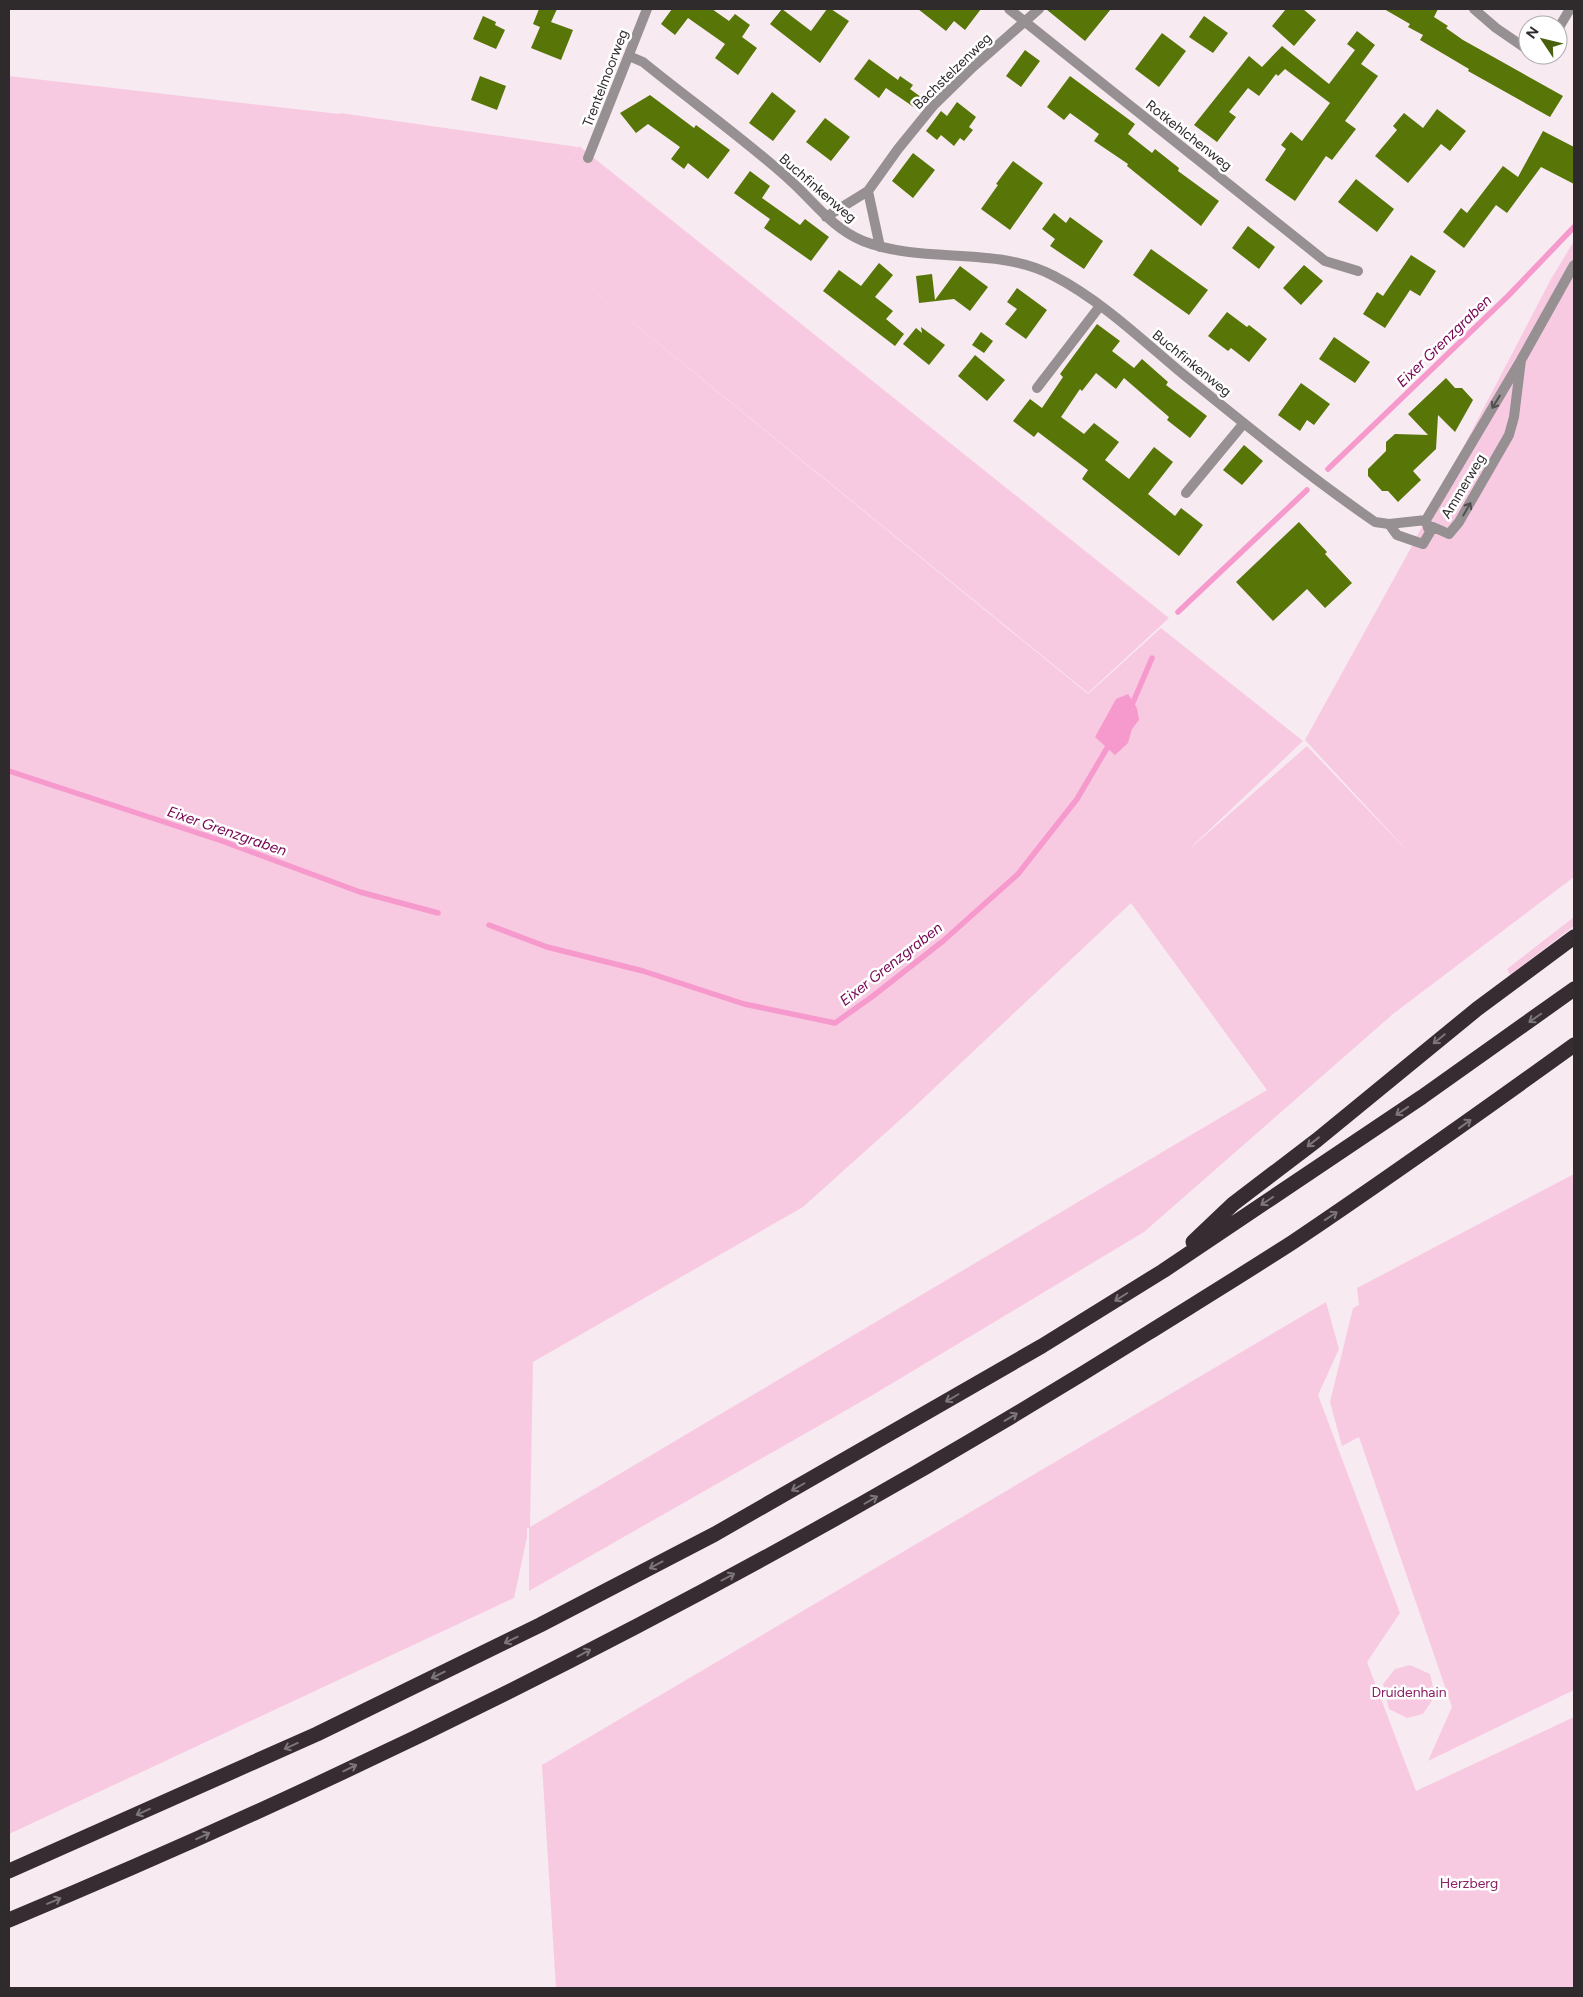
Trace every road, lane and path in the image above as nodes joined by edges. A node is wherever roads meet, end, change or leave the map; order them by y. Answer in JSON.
{"nodes":[{"id":1,"x":647,"y":9,"type":"edge"},
{"id":2,"x":1008,"y":9,"type":"edge"},
{"id":3,"x":1039,"y":9,"type":"edge"},
{"id":4,"x":1474,"y":9,"type":"edge"},
{"id":5,"x":1024,"y":22,"type":"junction"},
{"id":6,"x":1518,"y":43,"type":"edge"},
{"id":7,"x":629,"y":56,"type":"junction"},
{"id":8,"x":588,"y":158,"type":"dead end"},
{"id":9,"x":868,"y":192,"type":"junction"},
{"id":10,"x":826,"y":217,"type":"junction"},
{"id":11,"x":880,"y":247,"type":"junction"},
{"id":12,"x":1574,"y":264,"type":"edge"},
{"id":13,"x":1358,"y":271,"type":"dead end"},
{"id":14,"x":1100,"y":306,"type":"junction"},
{"id":15,"x":1521,"y":360,"type":"junction"},
{"id":16,"x":1037,"y":388,"type":"dead end"},
{"id":17,"x":1244,"y":423,"type":"junction"},
{"id":18,"x":1186,"y":493,"type":"dead end"},
{"id":19,"x":1430,"y":523,"type":"junction"},
{"id":20,"x":1389,"y":524,"type":"junction"},
{"id":21,"x":1574,"y":937,"type":"edge"},
{"id":22,"x":1574,"y":989,"type":"edge"},
{"id":23,"x":1574,"y":1045,"type":"edge"},
{"id":24,"x":1163,"y":1271,"type":"junction"},
{"id":25,"x":9,"y":1871,"type":"edge"},
{"id":26,"x":9,"y":1920,"type":"edge"}],
"edges":[{"from":1,"to":7,"type":"street","name":"Trentelmoorweg"},
{"from":2,"to":5,"type":"street","name":"Rotkehlchenweg"},
{"from":3,"to":5,"type":"street","name":"Bachstelzenweg"},
{"from":4,"to":6,"type":"street"},
{"from":5,"to":9,"type":"street","name":"Bachstelzenweg"},
{"from":5,"to":13,"type":"street","name":"Rotkehlchenweg"},
{"from":7,"to":8,"type":"street","name":"Trentelmoorweg"},
{"from":7,"to":10,"type":"street","name":"Buchfinkenweg"},
{"from":9,"to":10,"type":"street","name":"Bachstelzenweg"},
{"from":9,"to":11,"type":"street"},
{"from":10,"to":11,"type":"street","name":"Buchfinkenweg"},
{"from":11,"to":14,"type":"street","name":"Buchfinkenweg"},
{"from":12,"to":15,"type":"street","name":"Ammerweg"},
{"from":14,"to":16,"type":"street"},
{"from":14,"to":17,"type":"street","name":"Buchfinkenweg"},
{"from":15,"to":19,"type":"street","name":"Ammerweg","one_way":true},
{"from":19,"to":15,"type":"street","name":"Ammerweg","one_way":true},
{"from":17,"to":18,"type":"street"},
{"from":17,"to":20,"type":"street","name":"Buchfinkenweg"},
{"from":19,"to":20,"type":"street","name":"Buchfinkenweg"},
{"from":19,"to":20,"type":"street","name":"Buchfinkenweg"},
{"from":21,"to":24,"type":"highway","one_way":true},
{"from":22,"to":24,"type":"highway","one_way":true},
{"from":26,"to":23,"type":"highway","one_way":true},
{"from":24,"to":25,"type":"highway","one_way":true}]}
